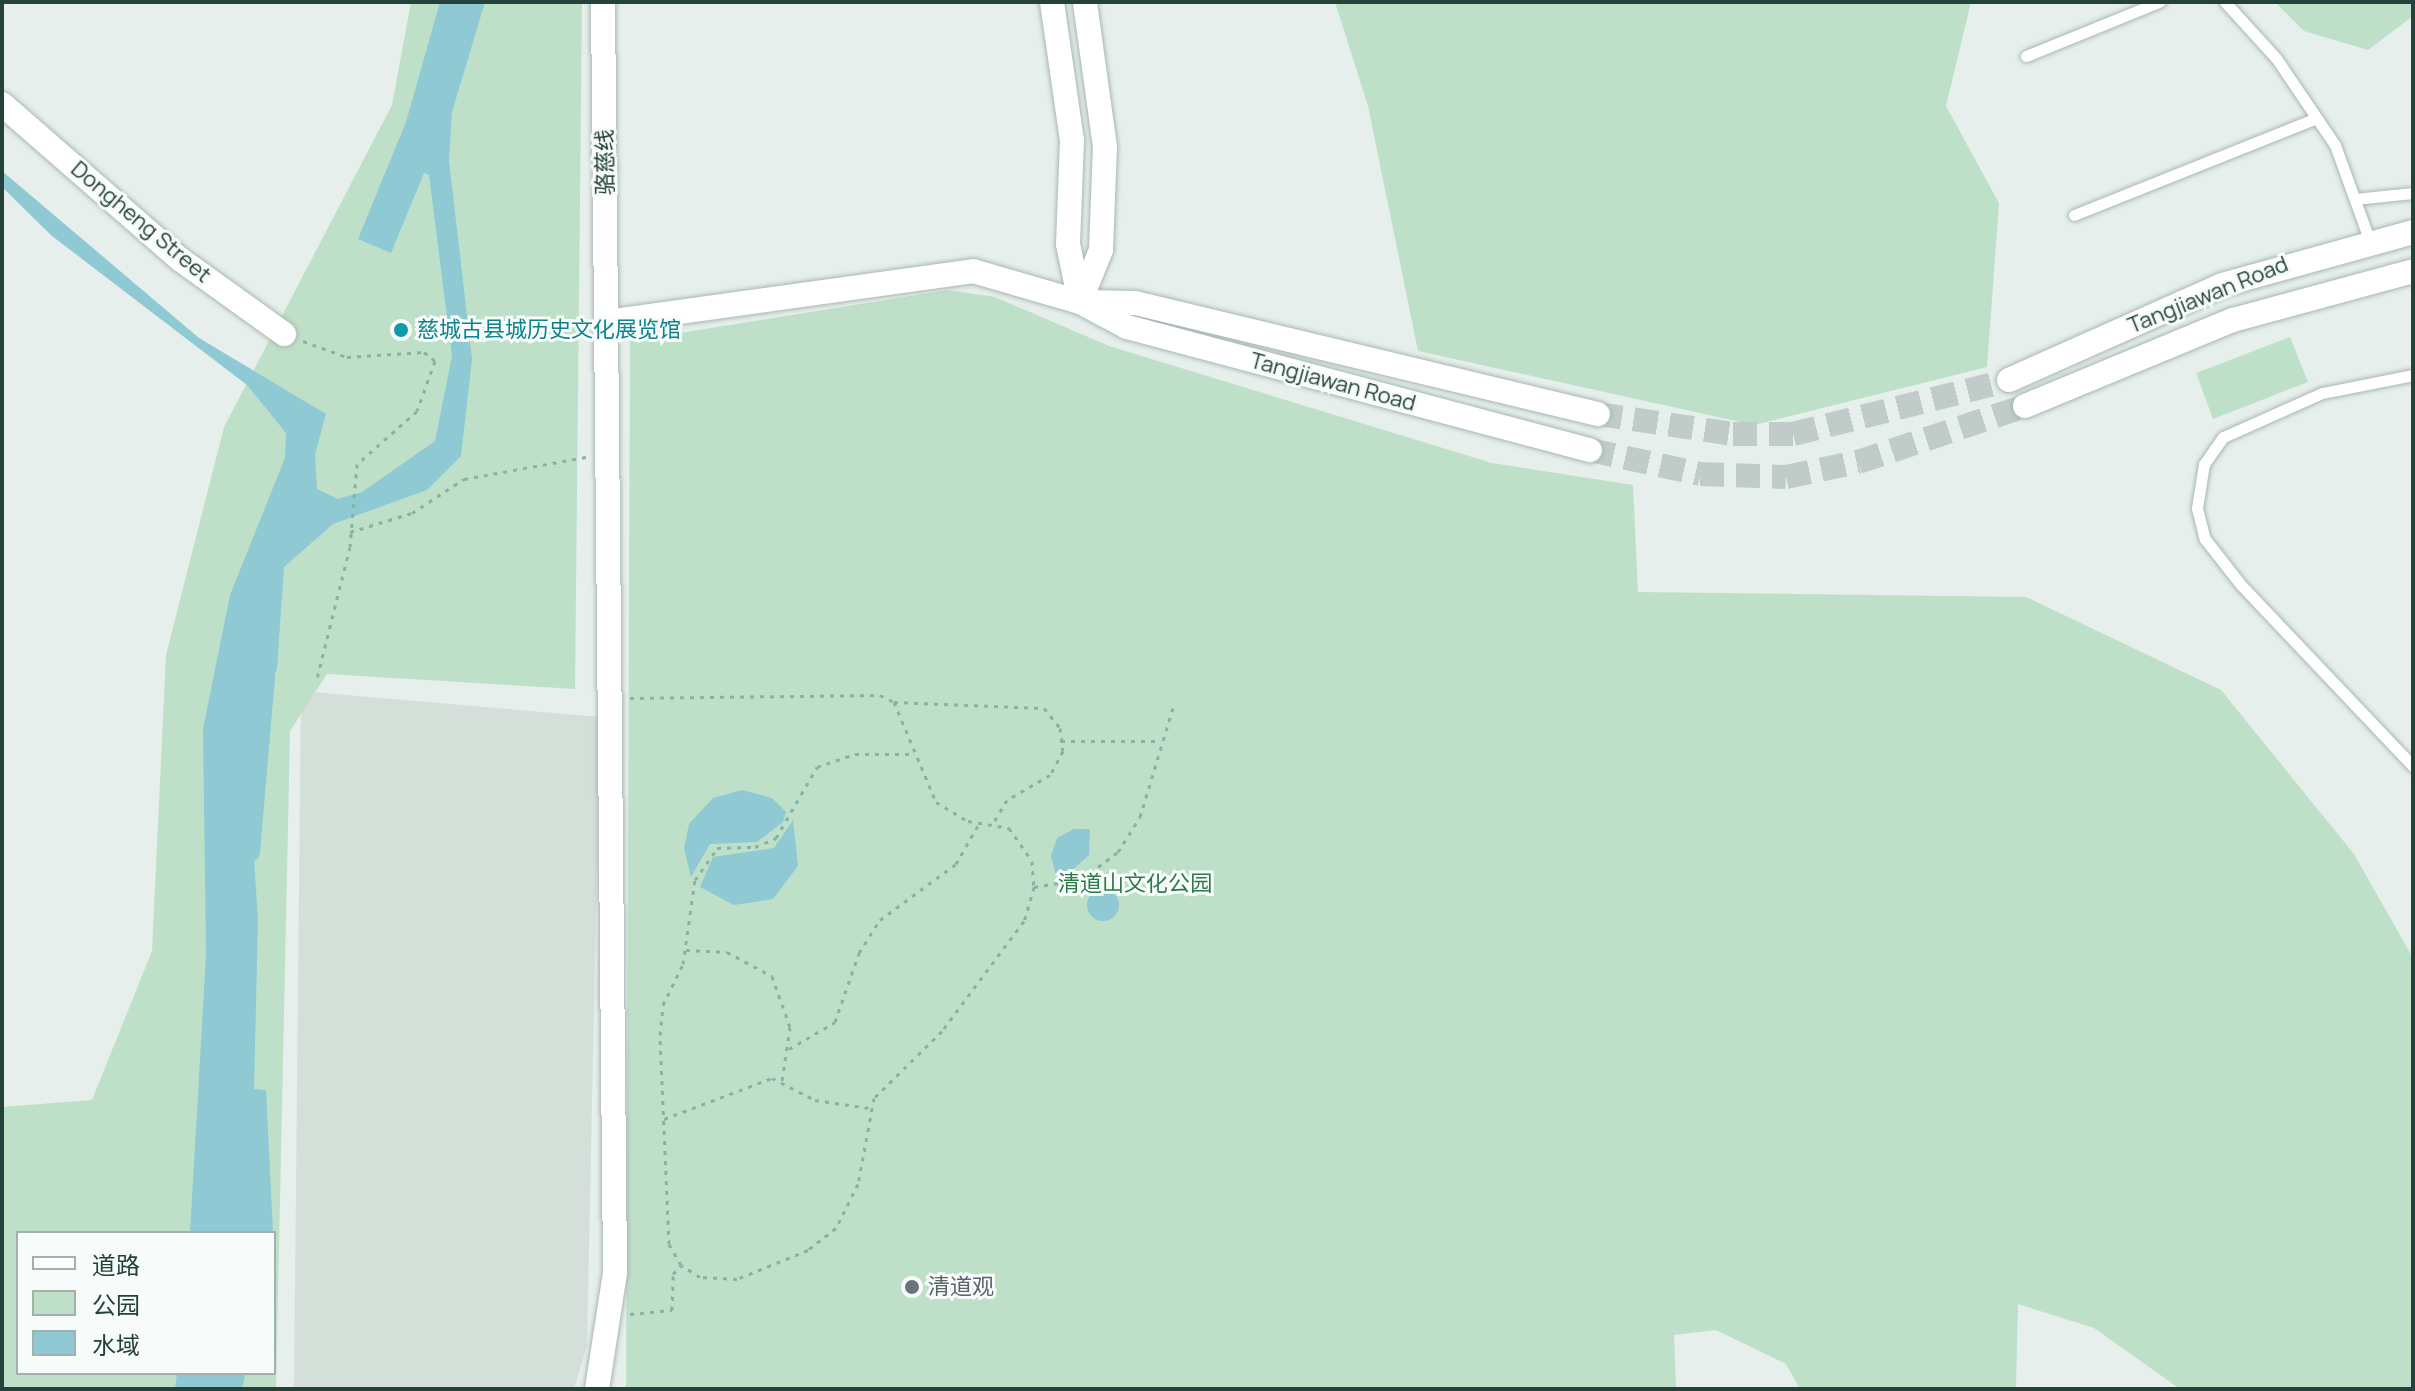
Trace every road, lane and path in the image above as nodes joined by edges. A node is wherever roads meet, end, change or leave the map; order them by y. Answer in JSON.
{"nodes":[{"id":1,"x":603,"y":2,"type":"edge"},
{"id":2,"x":1052,"y":2,"type":"edge"},
{"id":3,"x":1085,"y":2,"type":"edge"},
{"id":4,"x":2159,"y":2,"type":"edge"},
{"id":5,"x":2225,"y":2,"type":"edge"},
{"id":6,"x":2026,"y":56,"type":"dead end"},
{"id":7,"x":2,"y":104,"type":"edge"},
{"id":8,"x":2316,"y":118,"type":"junction"},
{"id":9,"x":2413,"y":193,"type":"edge"},
{"id":10,"x":2355,"y":199,"type":"junction"},
{"id":11,"x":2074,"y":215,"type":"dead end"},
{"id":12,"x":2413,"y":232,"type":"edge"},
{"id":13,"x":2369,"y":239,"type":"junction"},
{"id":14,"x":2413,"y":271,"type":"edge"},
{"id":15,"x":1080,"y":302,"type":"junction"},
{"id":16,"x":607,"y":322,"type":"junction"},
{"id":17,"x":284,"y":334,"type":"joint"},
{"id":18,"x":2413,"y":375,"type":"edge"},
{"id":19,"x":2009,"y":380,"type":"tunnel mouth"},
{"id":20,"x":2025,"y":406,"type":"tunnel mouth"},
{"id":21,"x":1598,"y":414,"type":"tunnel mouth"},
{"id":22,"x":1590,"y":450,"type":"tunnel mouth"},
{"id":23,"x":608,"y":452,"type":"junction"},
{"id":24,"x":350,"y":532,"type":"junction"},
{"id":25,"x":317,"y":678,"type":"dead end"},
{"id":26,"x":610,"y":698,"type":"junction"},
{"id":27,"x":894,"y":702,"type":"junction"},
{"id":28,"x":1173,"y":708,"type":"dead end"},
{"id":29,"x":1061,"y":741,"type":"junction"},
{"id":30,"x":1160,"y":741,"type":"junction"},
{"id":31,"x":910,"y":754,"type":"junction"},
{"id":32,"x":2413,"y":766,"type":"edge"},
{"id":33,"x":980,"y":822,"type":"junction"},
{"id":34,"x":993,"y":823,"type":"junction"},
{"id":35,"x":1034,"y":887,"type":"junction"},
{"id":36,"x":686,"y":950,"type":"junction"},
{"id":37,"x":789,"y":1049,"type":"junction"},
{"id":38,"x":782,"y":1081,"type":"junction"},
{"id":39,"x":871,"y":1108,"type":"junction"},
{"id":40,"x":664,"y":1119,"type":"junction"},
{"id":41,"x":681,"y":1265,"type":"junction"},
{"id":42,"x":612,"y":1314,"type":"junction"},
{"id":43,"x":597,"y":1389,"type":"edge"}],
"edges":[{"from":1,"to":16,"type":"main road","name":"骆慈线"},
{"from":2,"to":15,"type":"main road"},
{"from":3,"to":15,"type":"main road"},
{"from":4,"to":6,"type":"lane"},
{"from":5,"to":8,"type":"lane"},
{"from":7,"to":17,"type":"main road","name":"Dongheng Street"},
{"from":8,"to":10,"type":"lane"},
{"from":8,"to":11,"type":"lane"},
{"from":9,"to":10,"type":"lane"},
{"from":10,"to":13,"type":"lane"},
{"from":12,"to":13,"type":"main road","name":"Tangjiawan Road"},
{"from":13,"to":19,"type":"main road","name":"Tangjiawan Road"},
{"from":14,"to":20,"type":"main road","name":"Tangjiawan Road"},
{"from":15,"to":16,"type":"main road","name":"Tangjiawan Road"},
{"from":15,"to":21,"type":"main road","name":"Tangjiawan Road"},
{"from":15,"to":22,"type":"main road","name":"Tangjiawan Road"},
{"from":16,"to":23,"type":"main road","name":"骆慈线"},
{"from":17,"to":24,"type":"path"},
{"from":18,"to":32,"type":"lane"},
{"from":23,"to":24,"type":"path"},
{"from":23,"to":26,"type":"main road","name":"骆慈线"},
{"from":24,"to":25,"type":"path"},
{"from":26,"to":27,"type":"path"},
{"from":26,"to":42,"type":"main road","name":"骆慈线"},
{"from":27,"to":29,"type":"path"},
{"from":27,"to":31,"type":"path"},
{"from":28,"to":30,"type":"path"},
{"from":29,"to":30,"type":"path"},
{"from":29,"to":34,"type":"path"},
{"from":30,"to":35,"type":"path"},
{"from":31,"to":33,"type":"path"},
{"from":31,"to":36,"type":"path"},
{"from":33,"to":34,"type":"path"},
{"from":33,"to":37,"type":"path"},
{"from":34,"to":35,"type":"path"},
{"from":35,"to":39,"type":"path"},
{"from":36,"to":37,"type":"path"},
{"from":36,"to":40,"type":"path"},
{"from":37,"to":38,"type":"path"},
{"from":38,"to":39,"type":"path"},
{"from":38,"to":40,"type":"path"},
{"from":39,"to":41,"type":"path"},
{"from":40,"to":41,"type":"path"},
{"from":41,"to":42,"type":"path"},
{"from":42,"to":43,"type":"main road","name":"骆慈线"}]}
